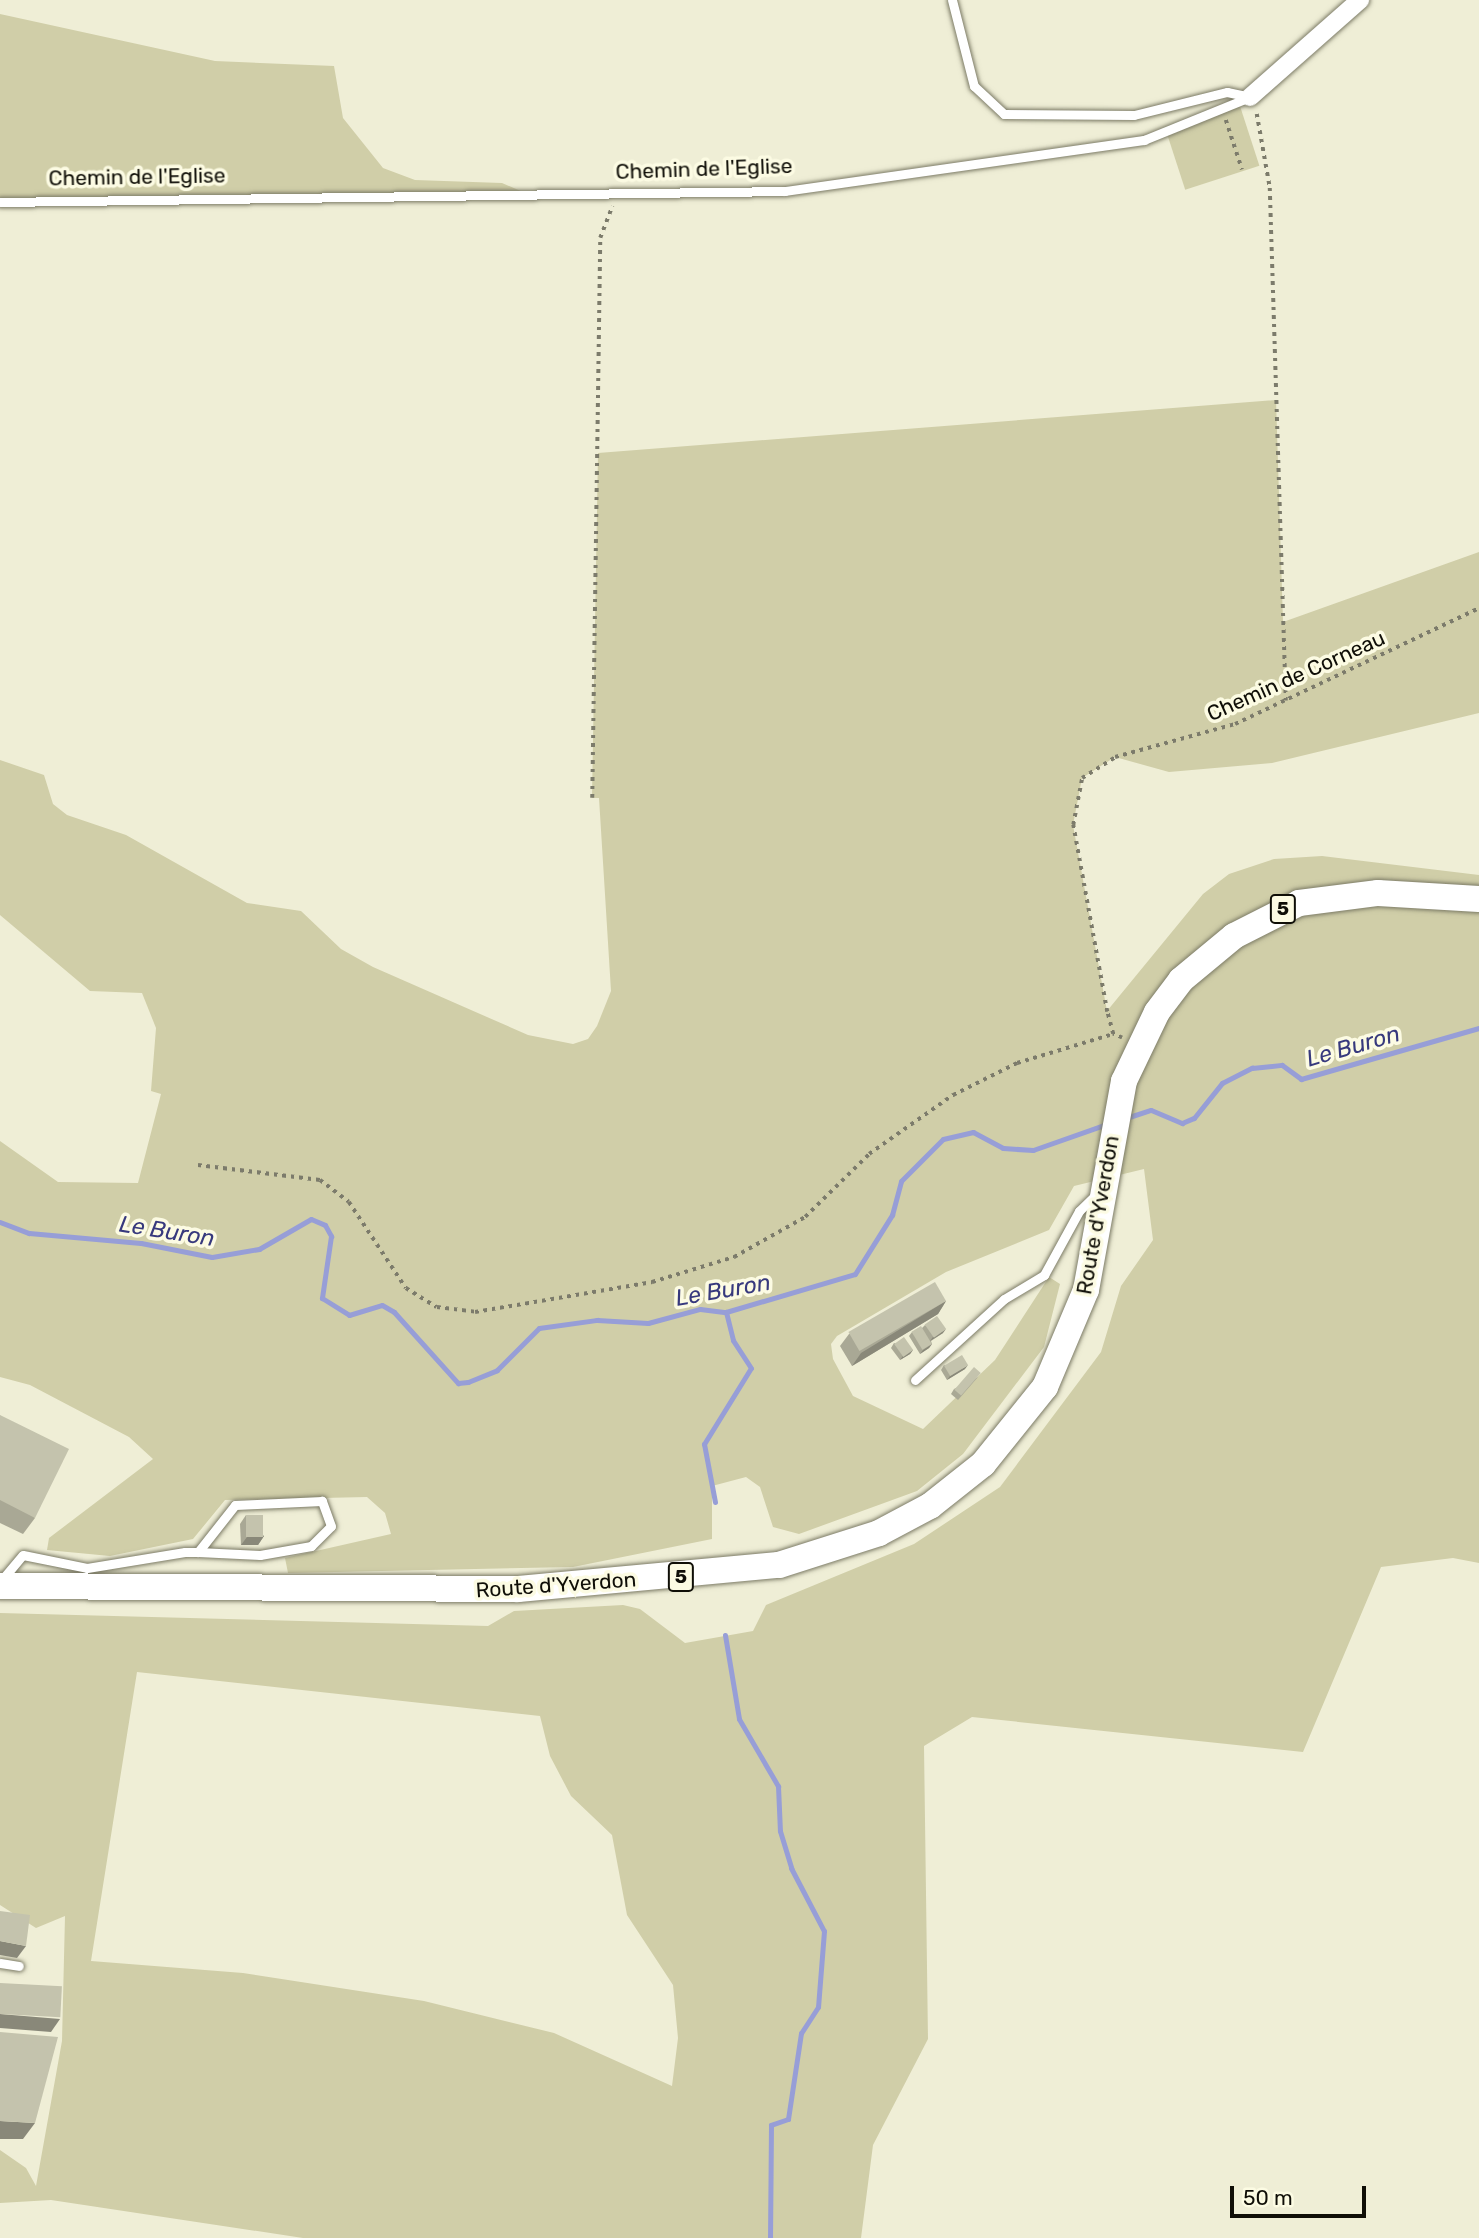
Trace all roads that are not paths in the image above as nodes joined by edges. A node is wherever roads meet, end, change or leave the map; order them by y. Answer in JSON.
{"nodes":[{"id":1,"x":952,"y":0,"type":"edge"},
{"id":2,"x":1360,"y":0,"type":"edge"},
{"id":3,"x":1250,"y":97,"type":"junction"},
{"id":4,"x":0,"y":202,"type":"edge"},
{"id":5,"x":1479,"y":899,"type":"edge"},
{"id":6,"x":1104,"y":1190,"type":"junction"},
{"id":7,"x":915,"y":1380,"type":"dead end"},
{"id":8,"x":198,"y":1552,"type":"junction"},
{"id":9,"x":0,"y":1584,"type":"edge"},
{"id":10,"x":0,"y":1963,"type":"edge"},
{"id":11,"x":19,"y":1966,"type":"dead end"}],
"edges":[{"from":1,"to":3,"type":"lane"},
{"from":2,"to":3,"type":"street","name":"Chemin de l'Eglise"},
{"from":3,"to":4,"type":"lane","name":"Chemin de l'Eglise"},
{"from":5,"to":6,"type":"main road","name":"Route d'Yverdon","number":"5"},
{"from":6,"to":7,"type":"lane"},
{"from":6,"to":9,"type":"main road","name":"Route d'Yverdon","number":"5"},
{"from":8,"to":8,"type":"lane"},
{"from":8,"to":9,"type":"lane"},
{"from":10,"to":11,"type":"lane"}]}
